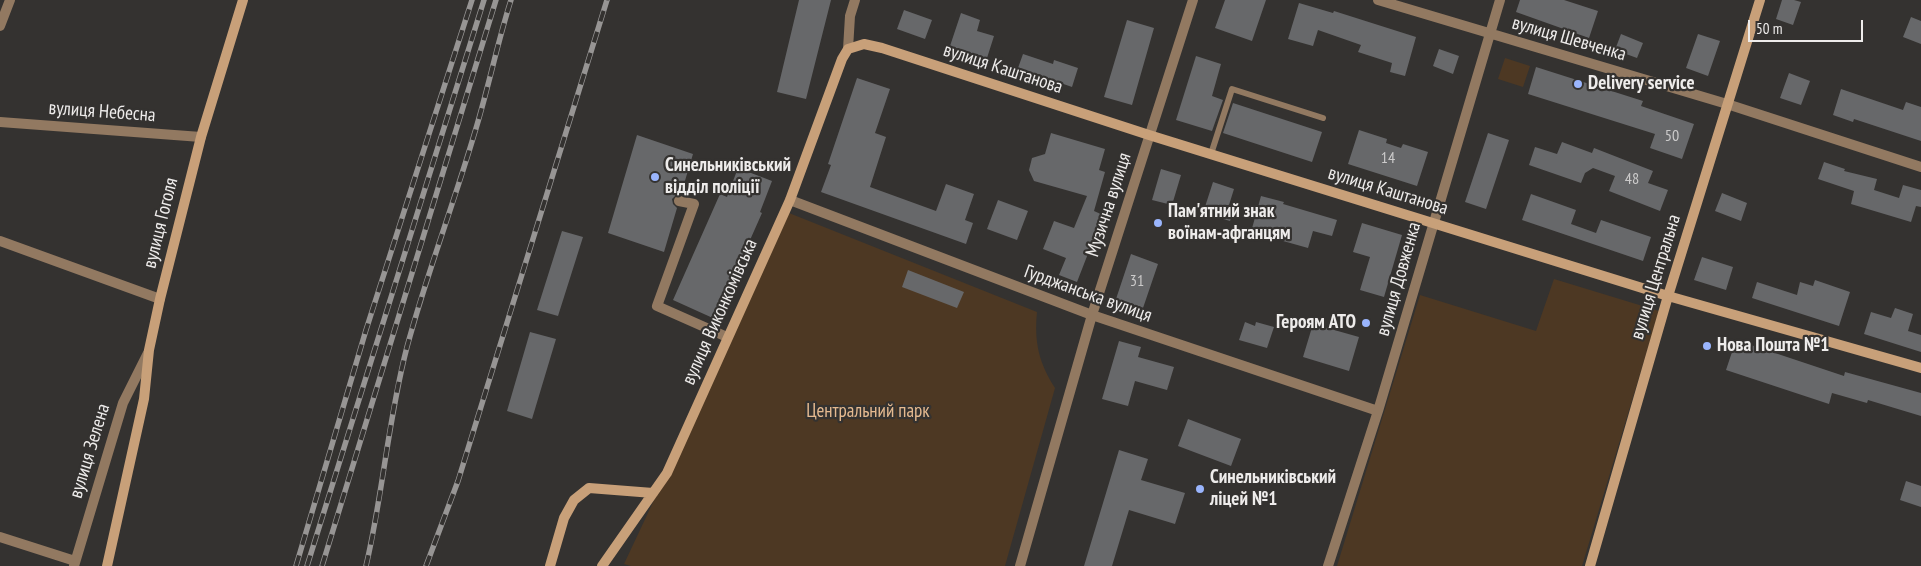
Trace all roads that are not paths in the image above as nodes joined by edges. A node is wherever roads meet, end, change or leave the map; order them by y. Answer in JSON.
{"nodes":[{"id":1,"x":10,"y":0,"type":"edge"},
{"id":2,"x":243,"y":0,"type":"edge"},
{"id":3,"x":855,"y":0,"type":"edge"},
{"id":4,"x":1193,"y":0,"type":"edge"},
{"id":5,"x":1378,"y":0,"type":"edge"},
{"id":6,"x":1500,"y":0,"type":"edge"},
{"id":7,"x":1760,"y":0,"type":"edge"},
{"id":8,"x":0,"y":26,"type":"edge"},
{"id":9,"x":1489,"y":34,"type":"junction"},
{"id":10,"x":848,"y":49,"type":"junction"},
{"id":11,"x":1727,"y":104,"type":"junction"},
{"id":12,"x":1323,"y":118,"type":"dead end"},
{"id":13,"x":0,"y":122,"type":"edge"},
{"id":14,"x":1150,"y":135,"type":"junction"},
{"id":15,"x":201,"y":138,"type":"junction"},
{"id":16,"x":1211,"y":154,"type":"junction"},
{"id":17,"x":1921,"y":167,"type":"edge"},
{"id":18,"x":790,"y":200,"type":"junction"},
{"id":19,"x":679,"y":201,"type":"dead end"},
{"id":20,"x":1433,"y":223,"type":"junction"},
{"id":21,"x":0,"y":241,"type":"edge"},
{"id":22,"x":1668,"y":296,"type":"junction"},
{"id":23,"x":160,"y":299,"type":"junction"},
{"id":24,"x":1092,"y":316,"type":"junction"},
{"id":25,"x":728,"y":337,"type":"junction"},
{"id":26,"x":149,"y":350,"type":"junction"},
{"id":27,"x":1921,"y":368,"type":"edge"},
{"id":28,"x":1378,"y":411,"type":"junction"},
{"id":29,"x":653,"y":492,"type":"junction"},
{"id":30,"x":0,"y":537,"type":"edge"},
{"id":31,"x":74,"y":563,"type":"edge"},
{"id":32,"x":107,"y":566,"type":"edge"},
{"id":33,"x":550,"y":566,"type":"edge"},
{"id":34,"x":602,"y":566,"type":"edge"},
{"id":35,"x":1020,"y":566,"type":"edge"},
{"id":36,"x":1328,"y":566,"type":"edge"},
{"id":37,"x":1590,"y":566,"type":"edge"}],
"edges":[{"from":1,"to":8,"type":"street"},
{"from":2,"to":15,"type":"street","name":"вулиця Гоголя"},
{"from":3,"to":10,"type":"street"},
{"from":4,"to":14,"type":"street","name":"Музична вулиця"},
{"from":5,"to":9,"type":"street","name":"вулиця Шевченка"},
{"from":6,"to":9,"type":"street","name":"вулиця Довженка"},
{"from":7,"to":11,"type":"street","name":"вулиця Центральна"},
{"from":9,"to":11,"type":"street","name":"вулиця Шевченка"},
{"from":9,"to":20,"type":"street","name":"вулиця Довженка"},
{"from":10,"to":14,"type":"street","name":"вулиця Каштанова"},
{"from":10,"to":18,"type":"street","name":"вулиця Виконкомівська"},
{"from":11,"to":17,"type":"street","name":"вулиця Шевченка"},
{"from":11,"to":22,"type":"street","name":"вулиця Центральна"},
{"from":12,"to":16,"type":"lane"},
{"from":13,"to":15,"type":"street","name":"вулиця Небесна"},
{"from":14,"to":16,"type":"street","name":"вулиця Каштанова"},
{"from":14,"to":24,"type":"street","name":"Музична вулиця"},
{"from":15,"to":23,"type":"street","name":"вулиця Гоголя"},
{"from":16,"to":20,"type":"street","name":"вулиця Каштанова"},
{"from":18,"to":24,"type":"street","name":"Гурджанська вулиця"},
{"from":18,"to":25,"type":"street","name":"вулиця Виконкомівська"},
{"from":19,"to":25,"type":"street"},
{"from":20,"to":22,"type":"street","name":"вулиця Каштанова"},
{"from":20,"to":28,"type":"street","name":"вулиця Довженка"},
{"from":21,"to":23,"type":"street"},
{"from":22,"to":27,"type":"street","name":"вулиця Каштанова"},
{"from":22,"to":37,"type":"street","name":"вулиця Центральна"},
{"from":23,"to":26,"type":"street","name":"вулиця Гоголя"},
{"from":24,"to":28,"type":"street","name":"Гурджанська вулиця"},
{"from":24,"to":35,"type":"street","name":"Музична вулиця"},
{"from":25,"to":29,"type":"street","name":"вулиця Виконкомівська"},
{"from":26,"to":31,"type":"street","name":"вулиця Зелена"},
{"from":26,"to":32,"type":"street","name":"вулиця Гоголя"},
{"from":28,"to":36,"type":"street","name":"вулиця Довженка"},
{"from":29,"to":33,"type":"street"},
{"from":29,"to":34,"type":"street","name":"вулиця Виконкомівська"},
{"from":30,"to":31,"type":"street"}]}
